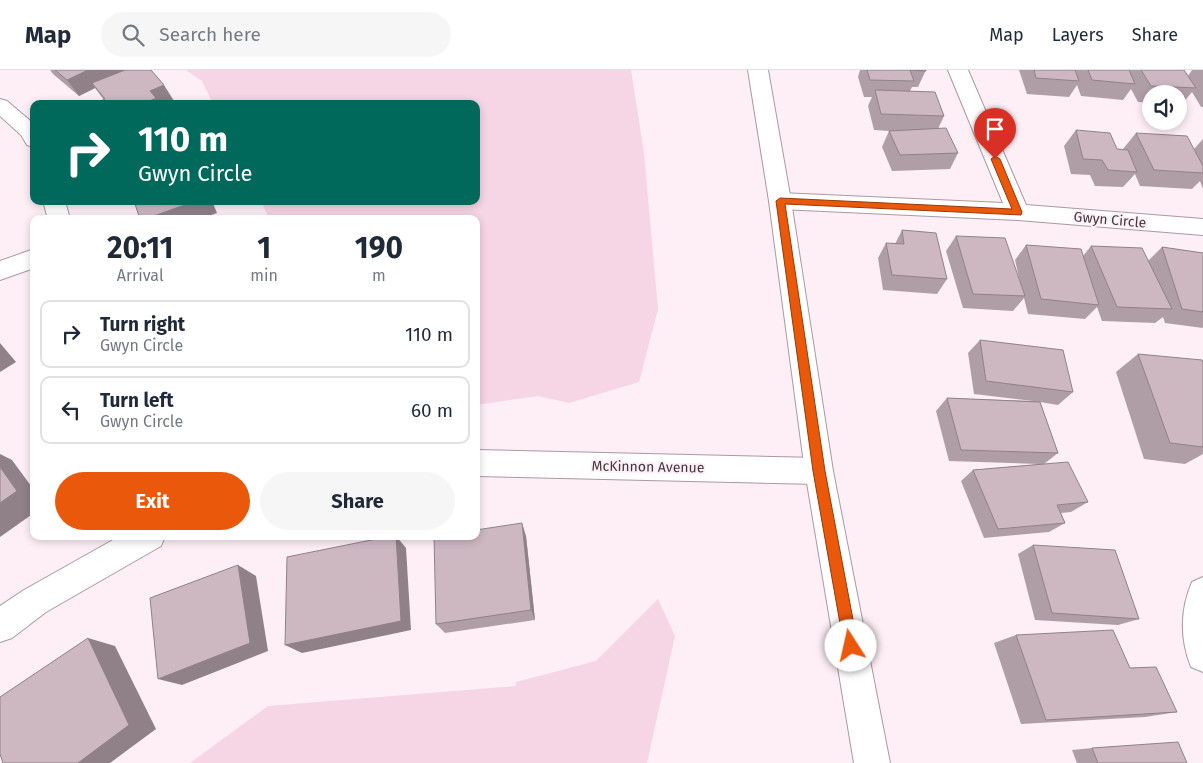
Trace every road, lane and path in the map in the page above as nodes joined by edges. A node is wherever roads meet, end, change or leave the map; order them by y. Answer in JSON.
{"nodes":[{"id":1,"x":758,"y":70,"type":"edge"},
{"id":2,"x":958,"y":70,"type":"edge"},
{"id":3,"x":0,"y":105,"type":"edge"},
{"id":4,"x":30,"y":133,"type":"edge"},
{"id":5,"x":780,"y":201,"type":"junction"},
{"id":6,"x":1018,"y":212,"type":"junction"},
{"id":7,"x":1203,"y":227,"type":"edge"},
{"id":8,"x":30,"y":260,"type":"edge"},
{"id":9,"x":0,"y":271,"type":"edge"},
{"id":10,"x":480,"y":463,"type":"edge"},
{"id":11,"x":819,"y":471,"type":"junction"},
{"id":12,"x":140,"y":540,"type":"edge"},
{"id":13,"x":1203,"y":593,"type":"edge"},
{"id":14,"x":0,"y":626,"type":"edge"},
{"id":15,"x":1203,"y":655,"type":"edge"},
{"id":16,"x":872,"y":763,"type":"edge"}],
"edges":[{"from":1,"to":5,"type":"street"},
{"from":2,"to":6,"type":"street"},
{"from":3,"to":4,"type":"street"},
{"from":5,"to":6,"type":"street","name":"Gwyn Circle"},
{"from":5,"to":11,"type":"street"},
{"from":6,"to":7,"type":"street","name":"Gwyn Circle"},
{"from":8,"to":9,"type":"street"},
{"from":10,"to":11,"type":"street","name":"McKinnon Avenue"},
{"from":11,"to":16,"type":"street"},
{"from":12,"to":14,"type":"street"},
{"from":13,"to":15,"type":"street"}]}
